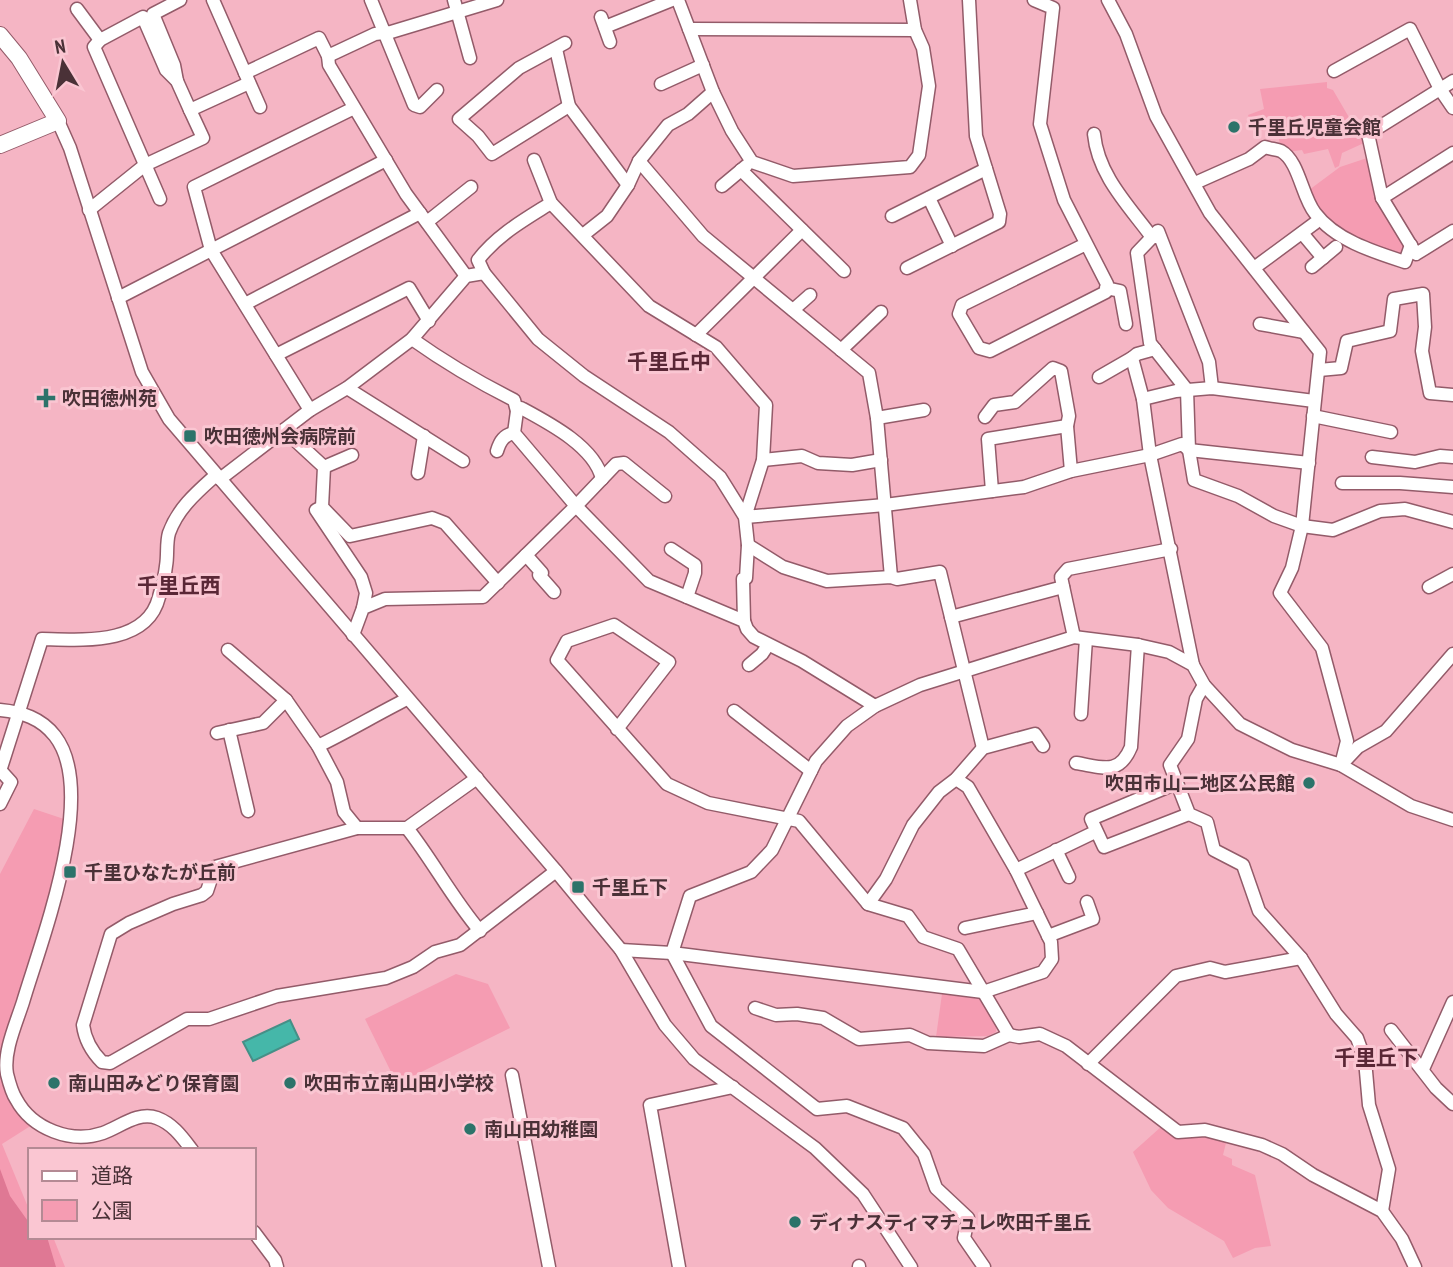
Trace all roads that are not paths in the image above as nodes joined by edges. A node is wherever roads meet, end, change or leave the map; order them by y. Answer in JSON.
{"nodes":[{"id":1,"x":180,"y":0,"type":"edge"},
{"id":2,"x":213,"y":0,"type":"edge"},
{"id":3,"x":371,"y":0,"type":"edge"},
{"id":4,"x":497,"y":0,"type":"edge"},
{"id":5,"x":672,"y":0,"type":"edge"},
{"id":6,"x":678,"y":0,"type":"edge"},
{"id":7,"x":910,"y":0,"type":"edge"},
{"id":8,"x":969,"y":0,"type":"edge"},
{"id":9,"x":1034,"y":0,"type":"edge"},
{"id":10,"x":1108,"y":0,"type":"edge"},
{"id":11,"x":456,"y":6,"type":"edge"},
{"id":12,"x":77,"y":9,"type":"dead end"},
{"id":13,"x":689,"y":29,"type":"junction"},
{"id":14,"x":915,"y":30,"type":"junction"},
{"id":15,"x":384,"y":33,"type":"junction"},
{"id":16,"x":0,"y":35,"type":"edge"},
{"id":17,"x":100,"y":40,"type":"junction"},
{"id":18,"x":610,"y":42,"type":"dead end"},
{"id":19,"x":328,"y":56,"type":"junction"},
{"id":20,"x":470,"y":58,"type":"dead end"},
{"id":21,"x":703,"y":65,"type":"junction"},
{"id":22,"x":1334,"y":71,"type":"dead end"},
{"id":23,"x":247,"y":78,"type":"junction"},
{"id":24,"x":177,"y":81,"type":"junction"},
{"id":25,"x":1453,"y":81,"type":"edge"},
{"id":26,"x":661,"y":84,"type":"dead end"},
{"id":27,"x":1440,"y":89,"type":"junction"},
{"id":28,"x":437,"y":90,"type":"dead end"},
{"id":29,"x":713,"y":92,"type":"junction"},
{"id":30,"x":569,"y":106,"type":"junction"},
{"id":31,"x":260,"y":107,"type":"dead end"},
{"id":32,"x":354,"y":108,"type":"junction"},
{"id":33,"x":1453,"y":108,"type":"edge"},
{"id":34,"x":190,"y":110,"type":"junction"},
{"id":35,"x":58,"y":121,"type":"junction"},
{"id":36,"x":1094,"y":134,"type":"dead end"},
{"id":37,"x":0,"y":145,"type":"edge"},
{"id":38,"x":1453,"y":153,"type":"edge"},
{"id":39,"x":386,"y":160,"type":"junction"},
{"id":40,"x":534,"y":160,"type":"dead end"},
{"id":41,"x":639,"y":161,"type":"junction"},
{"id":42,"x":752,"y":162,"type":"junction"},
{"id":43,"x":145,"y":165,"type":"junction"},
{"id":44,"x":986,"y":169,"type":"junction"},
{"id":45,"x":741,"y":170,"type":"junction"},
{"id":46,"x":1195,"y":183,"type":"junction"},
{"id":47,"x":628,"y":184,"type":"junction"},
{"id":48,"x":722,"y":186,"type":"dead end"},
{"id":49,"x":471,"y":187,"type":"dead end"},
{"id":50,"x":929,"y":198,"type":"junction"},
{"id":51,"x":1382,"y":198,"type":"junction"},
{"id":52,"x":160,"y":199,"type":"dead end"},
{"id":53,"x":551,"y":203,"type":"junction"},
{"id":54,"x":89,"y":210,"type":"junction"},
{"id":55,"x":892,"y":216,"type":"dead end"},
{"id":56,"x":423,"y":217,"type":"junction"},
{"id":57,"x":1315,"y":223,"type":"dead end"},
{"id":58,"x":802,"y":230,"type":"junction"},
{"id":59,"x":1453,"y":231,"type":"edge"},
{"id":60,"x":1302,"y":233,"type":"junction"},
{"id":61,"x":583,"y":235,"type":"junction"},
{"id":62,"x":1151,"y":236,"type":"junction"},
{"id":63,"x":1086,"y":244,"type":"junction"},
{"id":64,"x":1411,"y":245,"type":"junction"},
{"id":65,"x":952,"y":246,"type":"junction"},
{"id":66,"x":1336,"y":247,"type":"dead end"},
{"id":67,"x":211,"y":250,"type":"junction"},
{"id":68,"x":1323,"y":258,"type":"junction"},
{"id":69,"x":1311,"y":267,"type":"dead end"},
{"id":70,"x":907,"y":268,"type":"dead end"},
{"id":71,"x":1254,"y":268,"type":"junction"},
{"id":72,"x":844,"y":271,"type":"dead end"},
{"id":73,"x":484,"y":273,"type":"junction"},
{"id":74,"x":466,"y":276,"type":"junction"},
{"id":75,"x":753,"y":277,"type":"junction"},
{"id":76,"x":1106,"y":288,"type":"junction"},
{"id":77,"x":810,"y":295,"type":"dead end"},
{"id":78,"x":118,"y":298,"type":"junction"},
{"id":79,"x":245,"y":304,"type":"junction"},
{"id":80,"x":793,"y":310,"type":"junction"},
{"id":81,"x":881,"y":312,"type":"dead end"},
{"id":82,"x":429,"y":321,"type":"junction"},
{"id":83,"x":1126,"y":324,"type":"dead end"},
{"id":84,"x":1260,"y":324,"type":"dead end"},
{"id":85,"x":1304,"y":332,"type":"junction"},
{"id":86,"x":696,"y":335,"type":"junction"},
{"id":87,"x":412,"y":339,"type":"junction"},
{"id":88,"x":1155,"y":349,"type":"junction"},
{"id":89,"x":841,"y":350,"type":"junction"},
{"id":90,"x":276,"y":355,"type":"junction"},
{"id":91,"x":1132,"y":358,"type":"junction"},
{"id":92,"x":1319,"y":370,"type":"junction"},
{"id":93,"x":1099,"y":377,"type":"dead end"},
{"id":94,"x":347,"y":388,"type":"junction"},
{"id":95,"x":1212,"y":388,"type":"junction"},
{"id":96,"x":1187,"y":390,"type":"junction"},
{"id":97,"x":1453,"y":396,"type":"edge"},
{"id":98,"x":1143,"y":399,"type":"junction"},
{"id":99,"x":1314,"y":401,"type":"junction"},
{"id":100,"x":310,"y":410,"type":"junction"},
{"id":101,"x":924,"y":410,"type":"dead end"},
{"id":102,"x":517,"y":411,"type":"junction"},
{"id":103,"x":1313,"y":416,"type":"junction"},
{"id":104,"x":985,"y":417,"type":"dead end"},
{"id":105,"x":877,"y":418,"type":"junction"},
{"id":106,"x":1067,"y":426,"type":"junction"},
{"id":107,"x":284,"y":430,"type":"junction"},
{"id":108,"x":1391,"y":432,"type":"dead end"},
{"id":109,"x":514,"y":433,"type":"junction"},
{"id":110,"x":424,"y":436,"type":"junction"},
{"id":111,"x":1189,"y":450,"type":"junction"},
{"id":112,"x":497,"y":451,"type":"dead end"},
{"id":113,"x":1150,"y":455,"type":"junction"},
{"id":114,"x":352,"y":456,"type":"dead end"},
{"id":115,"x":1372,"y":457,"type":"dead end"},
{"id":116,"x":1453,"y":457,"type":"edge"},
{"id":117,"x":763,"y":460,"type":"junction"},
{"id":118,"x":881,"y":460,"type":"junction"},
{"id":119,"x":457,"y":461,"type":"dead end"},
{"id":120,"x":1309,"y":463,"type":"junction"},
{"id":121,"x":324,"y":467,"type":"junction"},
{"id":122,"x":1071,"y":471,"type":"junction"},
{"id":123,"x":418,"y":473,"type":"dead end"},
{"id":124,"x":218,"y":477,"type":"junction"},
{"id":125,"x":601,"y":479,"type":"junction"},
{"id":126,"x":1342,"y":483,"type":"dead end"},
{"id":127,"x":1453,"y":487,"type":"edge"},
{"id":128,"x":654,"y":488,"type":"junction"},
{"id":129,"x":992,"y":491,"type":"junction"},
{"id":130,"x":665,"y":496,"type":"dead end"},
{"id":131,"x":645,"y":499,"type":"dead end"},
{"id":132,"x":885,"y":505,"type":"junction"},
{"id":133,"x":576,"y":506,"type":"junction"},
{"id":134,"x":322,"y":507,"type":"junction"},
{"id":135,"x":745,"y":517,"type":"junction"},
{"id":136,"x":1453,"y":522,"type":"edge"},
{"id":137,"x":1302,"y":526,"type":"junction"},
{"id":138,"x":748,"y":545,"type":"junction"},
{"id":139,"x":671,"y":549,"type":"dead end"},
{"id":140,"x":1171,"y":549,"type":"junction"},
{"id":141,"x":526,"y":555,"type":"junction"},
{"id":142,"x":1453,"y":574,"type":"edge"},
{"id":143,"x":891,"y":577,"type":"junction"},
{"id":144,"x":498,"y":583,"type":"junction"},
{"id":145,"x":1063,"y":587,"type":"junction"},
{"id":146,"x":1429,"y":587,"type":"dead end"},
{"id":147,"x":554,"y":592,"type":"dead end"},
{"id":148,"x":687,"y":597,"type":"junction"},
{"id":149,"x":363,"y":608,"type":"junction"},
{"id":150,"x":951,"y":617,"type":"junction"},
{"id":151,"x":744,"y":621,"type":"junction"},
{"id":152,"x":353,"y":635,"type":"junction"},
{"id":153,"x":1080,"y":638,"type":"junction"},
{"id":154,"x":768,"y":645,"type":"junction"},
{"id":155,"x":1138,"y":645,"type":"junction"},
{"id":156,"x":228,"y":650,"type":"dead end"},
{"id":157,"x":1453,"y":654,"type":"edge"},
{"id":158,"x":749,"y":665,"type":"dead end"},
{"id":159,"x":1193,"y":665,"type":"junction"},
{"id":160,"x":965,"y":670,"type":"junction"},
{"id":161,"x":1204,"y":685,"type":"junction"},
{"id":162,"x":407,"y":699,"type":"junction"},
{"id":163,"x":286,"y":700,"type":"junction"},
{"id":164,"x":875,"y":706,"type":"junction"},
{"id":165,"x":0,"y":710,"type":"edge"},
{"id":166,"x":734,"y":711,"type":"dead end"},
{"id":167,"x":20,"y":712,"type":"junction"},
{"id":168,"x":1081,"y":714,"type":"dead end"},
{"id":169,"x":617,"y":729,"type":"junction"},
{"id":170,"x":318,"y":746,"type":"junction"},
{"id":171,"x":1043,"y":746,"type":"dead end"},
{"id":172,"x":983,"y":748,"type":"junction"},
{"id":173,"x":1076,"y":763,"type":"dead end"},
{"id":174,"x":1341,"y":765,"type":"junction"},
{"id":175,"x":0,"y":771,"type":"edge"},
{"id":176,"x":811,"y":771,"type":"junction"},
{"id":177,"x":477,"y":778,"type":"junction"},
{"id":178,"x":956,"y":779,"type":"junction"},
{"id":179,"x":1177,"y":783,"type":"junction"},
{"id":180,"x":0,"y":804,"type":"edge"},
{"id":181,"x":248,"y":811,"type":"dead end"},
{"id":182,"x":1189,"y":814,"type":"junction"},
{"id":183,"x":788,"y":820,"type":"junction"},
{"id":184,"x":1453,"y":820,"type":"edge"},
{"id":185,"x":357,"y":828,"type":"junction"},
{"id":186,"x":407,"y":828,"type":"junction"},
{"id":187,"x":1095,"y":832,"type":"junction"},
{"id":188,"x":1056,"y":850,"type":"junction"},
{"id":189,"x":1016,"y":870,"type":"junction"},
{"id":190,"x":556,"y":871,"type":"junction"},
{"id":191,"x":1069,"y":877,"type":"dead end"},
{"id":192,"x":1087,"y":902,"type":"dead end"},
{"id":193,"x":868,"y":904,"type":"junction"},
{"id":194,"x":1037,"y":913,"type":"junction"},
{"id":195,"x":965,"y":928,"type":"dead end"},
{"id":196,"x":480,"y":930,"type":"junction"},
{"id":197,"x":1048,"y":936,"type":"junction"},
{"id":198,"x":621,"y":950,"type":"junction"},
{"id":199,"x":672,"y":953,"type":"junction"},
{"id":200,"x":1301,"y":958,"type":"junction"},
{"id":201,"x":983,"y":992,"type":"junction"},
{"id":202,"x":1453,"y":1002,"type":"edge"},
{"id":203,"x":755,"y":1008,"type":"dead end"},
{"id":204,"x":1391,"y":1030,"type":"dead end"},
{"id":205,"x":1009,"y":1035,"type":"junction"},
{"id":206,"x":1088,"y":1064,"type":"junction"},
{"id":207,"x":1423,"y":1069,"type":"junction"},
{"id":208,"x":512,"y":1075,"type":"dead end"},
{"id":209,"x":733,"y":1087,"type":"junction"},
{"id":210,"x":1453,"y":1104,"type":"edge"},
{"id":211,"x":190,"y":1148,"type":"edge"},
{"id":212,"x":1382,"y":1211,"type":"junction"},
{"id":213,"x":256,"y":1235,"type":"edge"},
{"id":214,"x":1413,"y":1266,"type":"edge"},
{"id":215,"x":277,"y":1267,"type":"edge"},
{"id":216,"x":549,"y":1267,"type":"edge"},
{"id":217,"x":679,"y":1267,"type":"edge"},
{"id":218,"x":911,"y":1267,"type":"edge"},
{"id":219,"x":984,"y":1267,"type":"edge"}],
"edges":[{"from":1,"to":24,"type":"street"},
{"from":2,"to":23,"type":"street"},
{"from":3,"to":15,"type":"street"},
{"from":4,"to":11,"type":"street"},
{"from":5,"to":18,"type":"street"},
{"from":6,"to":13,"type":"street"},
{"from":7,"to":14,"type":"street"},
{"from":8,"to":44,"type":"street"},
{"from":9,"to":63,"type":"street"},
{"from":10,"to":46,"type":"street"},
{"from":11,"to":15,"type":"street"},
{"from":11,"to":20,"type":"street"},
{"from":12,"to":17,"type":"street"},
{"from":13,"to":14,"type":"street"},
{"from":13,"to":21,"type":"street"},
{"from":14,"to":42,"type":"street"},
{"from":15,"to":19,"type":"street"},
{"from":15,"to":28,"type":"street"},
{"from":16,"to":35,"type":"street"},
{"from":17,"to":24,"type":"street"},
{"from":17,"to":43,"type":"street"},
{"from":19,"to":23,"type":"street"},
{"from":19,"to":32,"type":"street"},
{"from":21,"to":26,"type":"street"},
{"from":21,"to":29,"type":"street"},
{"from":22,"to":27,"type":"street"},
{"from":23,"to":31,"type":"street"},
{"from":23,"to":34,"type":"street"},
{"from":24,"to":34,"type":"street"},
{"from":25,"to":27,"type":"street"},
{"from":27,"to":33,"type":"street"},
{"from":27,"to":51,"type":"street"},
{"from":29,"to":41,"type":"street"},
{"from":29,"to":42,"type":"street"},
{"from":30,"to":30,"type":"street"},
{"from":30,"to":47,"type":"street"},
{"from":32,"to":39,"type":"street"},
{"from":32,"to":67,"type":"street"},
{"from":34,"to":43,"type":"street"},
{"from":35,"to":37,"type":"street"},
{"from":35,"to":54,"type":"street"},
{"from":36,"to":62,"type":"street"},
{"from":38,"to":51,"type":"street"},
{"from":39,"to":56,"type":"street"},
{"from":39,"to":67,"type":"street"},
{"from":40,"to":53,"type":"street"},
{"from":41,"to":47,"type":"street"},
{"from":41,"to":75,"type":"street"},
{"from":42,"to":45,"type":"street"},
{"from":43,"to":52,"type":"street"},
{"from":43,"to":54,"type":"street"},
{"from":44,"to":50,"type":"street"},
{"from":44,"to":65,"type":"street"},
{"from":45,"to":48,"type":"street"},
{"from":45,"to":58,"type":"street"},
{"from":46,"to":64,"type":"street"},
{"from":46,"to":71,"type":"street"},
{"from":47,"to":61,"type":"street"},
{"from":49,"to":56,"type":"street"},
{"from":50,"to":55,"type":"street"},
{"from":50,"to":65,"type":"street"},
{"from":51,"to":64,"type":"street"},
{"from":53,"to":61,"type":"street"},
{"from":53,"to":73,"type":"street"},
{"from":54,"to":78,"type":"street"},
{"from":56,"to":74,"type":"street"},
{"from":56,"to":79,"type":"street"},
{"from":57,"to":60,"type":"street"},
{"from":58,"to":72,"type":"street"},
{"from":58,"to":75,"type":"street"},
{"from":59,"to":64,"type":"street"},
{"from":60,"to":68,"type":"street"},
{"from":60,"to":71,"type":"street"},
{"from":61,"to":86,"type":"street"},
{"from":62,"to":88,"type":"street"},
{"from":62,"to":95,"type":"street"},
{"from":63,"to":76,"type":"street"},
{"from":63,"to":76,"type":"street"},
{"from":65,"to":70,"type":"street"},
{"from":66,"to":68,"type":"street"},
{"from":67,"to":78,"type":"street"},
{"from":67,"to":79,"type":"street"},
{"from":68,"to":69,"type":"street"},
{"from":71,"to":85,"type":"street"},
{"from":73,"to":74,"type":"street"},
{"from":73,"to":135,"type":"street"},
{"from":74,"to":82,"type":"street"},
{"from":75,"to":80,"type":"street"},
{"from":75,"to":86,"type":"street"},
{"from":76,"to":83,"type":"street"},
{"from":77,"to":80,"type":"street"},
{"from":78,"to":124,"type":"street"},
{"from":79,"to":90,"type":"street"},
{"from":80,"to":89,"type":"street"},
{"from":81,"to":89,"type":"street"},
{"from":82,"to":87,"type":"street"},
{"from":82,"to":90,"type":"street"},
{"from":84,"to":85,"type":"street"},
{"from":85,"to":92,"type":"street"},
{"from":86,"to":117,"type":"street"},
{"from":87,"to":94,"type":"street"},
{"from":87,"to":102,"type":"street"},
{"from":88,"to":91,"type":"street"},
{"from":88,"to":96,"type":"street"},
{"from":89,"to":105,"type":"street"},
{"from":90,"to":100,"type":"street"},
{"from":91,"to":93,"type":"street"},
{"from":91,"to":98,"type":"street"},
{"from":92,"to":97,"type":"street"},
{"from":92,"to":99,"type":"street"},
{"from":94,"to":100,"type":"street"},
{"from":94,"to":110,"type":"street"},
{"from":95,"to":96,"type":"street"},
{"from":95,"to":99,"type":"street"},
{"from":96,"to":98,"type":"street"},
{"from":96,"to":111,"type":"street"},
{"from":98,"to":113,"type":"street"},
{"from":99,"to":103,"type":"street"},
{"from":100,"to":107,"type":"street"},
{"from":101,"to":105,"type":"street"},
{"from":102,"to":109,"type":"street"},
{"from":102,"to":125,"type":"street"},
{"from":103,"to":108,"type":"street"},
{"from":103,"to":120,"type":"street"},
{"from":104,"to":106,"type":"street"},
{"from":105,"to":118,"type":"street"},
{"from":106,"to":122,"type":"street"},
{"from":106,"to":129,"type":"street"},
{"from":107,"to":121,"type":"street"},
{"from":107,"to":124,"type":"street"},
{"from":109,"to":112,"type":"street"},
{"from":109,"to":133,"type":"street"},
{"from":110,"to":119,"type":"street"},
{"from":110,"to":123,"type":"street"},
{"from":111,"to":113,"type":"street"},
{"from":111,"to":120,"type":"street"},
{"from":111,"to":137,"type":"street"},
{"from":113,"to":122,"type":"street"},
{"from":113,"to":140,"type":"street"},
{"from":114,"to":121,"type":"street"},
{"from":115,"to":116,"type":"street"},
{"from":117,"to":118,"type":"street"},
{"from":117,"to":135,"type":"street"},
{"from":118,"to":132,"type":"street"},
{"from":120,"to":137,"type":"street"},
{"from":121,"to":134,"type":"street"},
{"from":122,"to":129,"type":"street"},
{"from":124,"to":152,"type":"street"},
{"from":124,"to":167,"type":"street"},
{"from":125,"to":128,"type":"street"},
{"from":125,"to":133,"type":"street"},
{"from":126,"to":127,"type":"street"},
{"from":128,"to":130,"type":"street"},
{"from":128,"to":131,"type":"street"},
{"from":129,"to":132,"type":"street"},
{"from":132,"to":135,"type":"street"},
{"from":132,"to":143,"type":"street"},
{"from":133,"to":141,"type":"street"},
{"from":133,"to":148,"type":"street"},
{"from":134,"to":144,"type":"street"},
{"from":134,"to":149,"type":"street"},
{"from":135,"to":138,"type":"street"},
{"from":136,"to":137,"type":"street"},
{"from":137,"to":174,"type":"street"},
{"from":138,"to":143,"type":"street"},
{"from":138,"to":151,"type":"street"},
{"from":139,"to":148,"type":"street"},
{"from":140,"to":145,"type":"street"},
{"from":140,"to":159,"type":"street"},
{"from":141,"to":144,"type":"street"},
{"from":141,"to":147,"type":"street"},
{"from":142,"to":146,"type":"street"},
{"from":143,"to":150,"type":"street"},
{"from":144,"to":149,"type":"street"},
{"from":145,"to":150,"type":"street"},
{"from":145,"to":153,"type":"street"},
{"from":148,"to":151,"type":"street"},
{"from":149,"to":152,"type":"street"},
{"from":150,"to":160,"type":"street"},
{"from":151,"to":154,"type":"street"},
{"from":152,"to":162,"type":"street"},
{"from":153,"to":155,"type":"street"},
{"from":153,"to":160,"type":"street"},
{"from":153,"to":168,"type":"street"},
{"from":154,"to":158,"type":"street"},
{"from":154,"to":164,"type":"street"},
{"from":155,"to":159,"type":"street"},
{"from":155,"to":173,"type":"street"},
{"from":156,"to":163,"type":"street"},
{"from":157,"to":174,"type":"street"},
{"from":159,"to":161,"type":"street"},
{"from":160,"to":164,"type":"street"},
{"from":160,"to":172,"type":"street"},
{"from":161,"to":174,"type":"street"},
{"from":161,"to":179,"type":"street"},
{"from":162,"to":170,"type":"street"},
{"from":162,"to":177,"type":"street"},
{"from":163,"to":170,"type":"street"},
{"from":163,"to":181,"type":"street"},
{"from":164,"to":176,"type":"street"},
{"from":165,"to":167,"type":"street"},
{"from":166,"to":176,"type":"street"},
{"from":167,"to":175,"type":"street"},
{"from":167,"to":211,"type":"street"},
{"from":169,"to":169,"type":"street"},
{"from":169,"to":183,"type":"street"},
{"from":170,"to":185,"type":"street"},
{"from":171,"to":172,"type":"street"},
{"from":172,"to":178,"type":"street"},
{"from":174,"to":184,"type":"street"},
{"from":175,"to":180,"type":"street"},
{"from":176,"to":183,"type":"street"},
{"from":177,"to":186,"type":"street"},
{"from":177,"to":190,"type":"street"},
{"from":178,"to":189,"type":"street"},
{"from":178,"to":193,"type":"street"},
{"from":179,"to":182,"type":"street"},
{"from":179,"to":187,"type":"street"},
{"from":182,"to":187,"type":"street"},
{"from":182,"to":200,"type":"street"},
{"from":183,"to":193,"type":"street"},
{"from":183,"to":199,"type":"street"},
{"from":185,"to":186,"type":"street"},
{"from":185,"to":196,"type":"street"},
{"from":186,"to":196,"type":"street"},
{"from":187,"to":188,"type":"street"},
{"from":188,"to":189,"type":"street"},
{"from":188,"to":191,"type":"street"},
{"from":189,"to":194,"type":"street"},
{"from":190,"to":196,"type":"street"},
{"from":190,"to":198,"type":"street"},
{"from":192,"to":197,"type":"street"},
{"from":193,"to":201,"type":"street"},
{"from":194,"to":195,"type":"street"},
{"from":194,"to":197,"type":"street"},
{"from":197,"to":201,"type":"street"},
{"from":198,"to":199,"type":"street"},
{"from":198,"to":209,"type":"street"},
{"from":199,"to":201,"type":"street"},
{"from":199,"to":219,"type":"street"},
{"from":200,"to":206,"type":"street"},
{"from":200,"to":212,"type":"street"},
{"from":201,"to":205,"type":"street"},
{"from":202,"to":207,"type":"street"},
{"from":203,"to":205,"type":"street"},
{"from":204,"to":207,"type":"street"},
{"from":205,"to":206,"type":"street"},
{"from":206,"to":212,"type":"street"},
{"from":207,"to":210,"type":"street"},
{"from":208,"to":216,"type":"street"},
{"from":209,"to":217,"type":"street"},
{"from":209,"to":218,"type":"street"},
{"from":212,"to":214,"type":"street"},
{"from":213,"to":215,"type":"street"}]}
